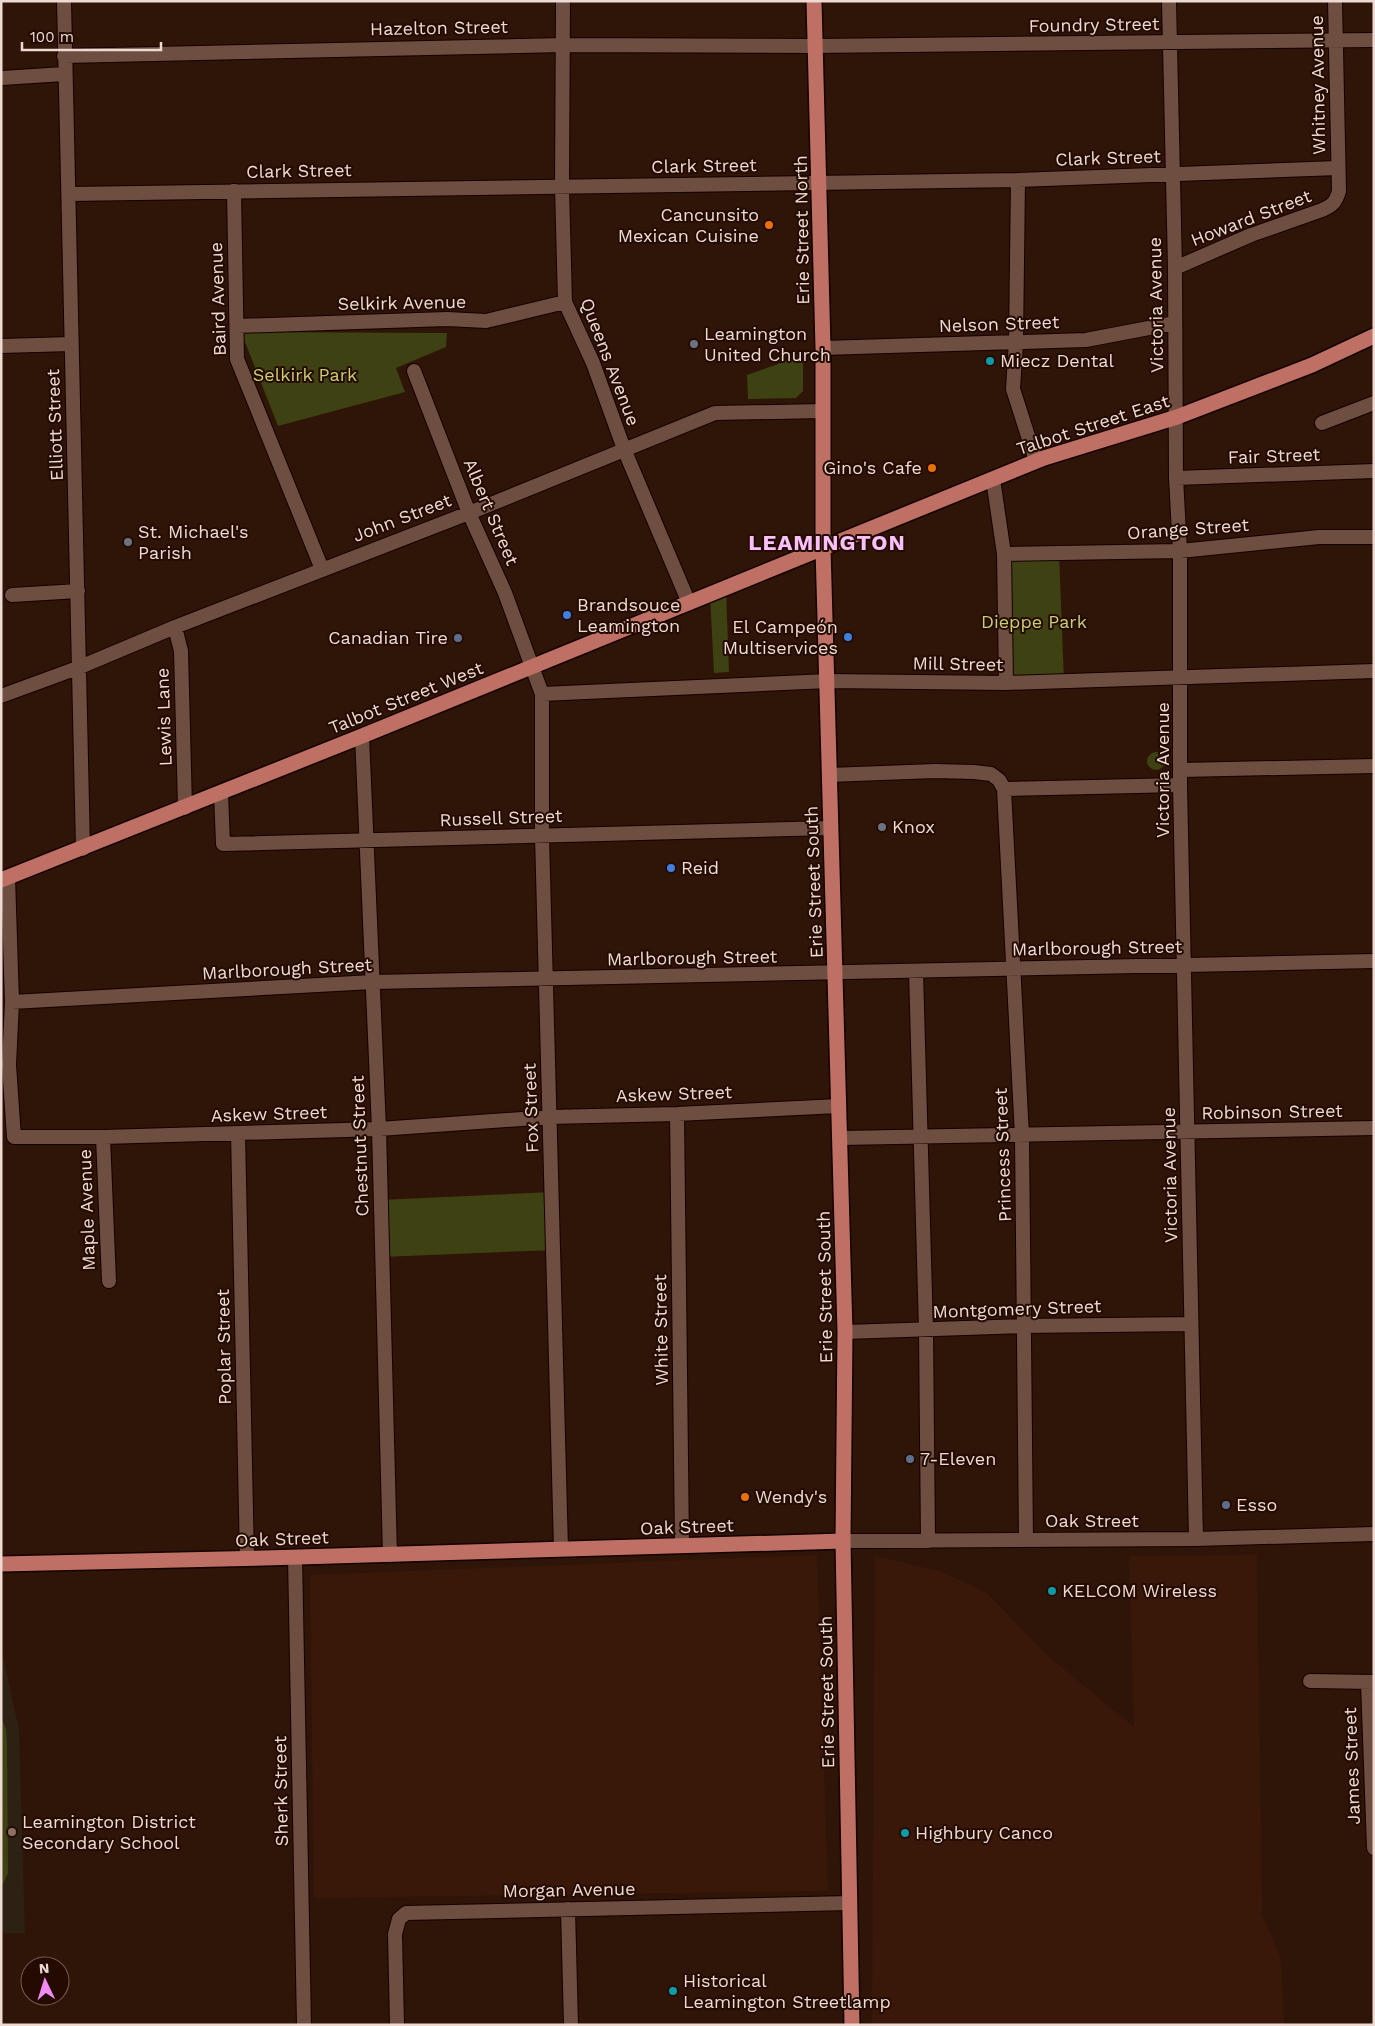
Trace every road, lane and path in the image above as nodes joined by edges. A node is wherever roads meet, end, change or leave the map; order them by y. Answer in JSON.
{"nodes":[{"id":1,"x":64,"y":1,"type":"edge"},
{"id":2,"x":563,"y":1,"type":"edge"},
{"id":3,"x":814,"y":1,"type":"edge"},
{"id":4,"x":1169,"y":1,"type":"edge"},
{"id":5,"x":1335,"y":1,"type":"edge"},
{"id":6,"x":1336,"y":40,"type":"junction"},
{"id":7,"x":1374,"y":40,"type":"edge"},
{"id":8,"x":1170,"y":43,"type":"junction"},
{"id":9,"x":563,"y":45,"type":"junction"},
{"id":10,"x":815,"y":46,"type":"junction"},
{"id":11,"x":64,"y":56,"type":"junction"},
{"id":12,"x":64,"y":74,"type":"junction"},
{"id":13,"x":2,"y":78,"type":"edge"},
{"id":14,"x":1338,"y":168,"type":"junction"},
{"id":15,"x":1172,"y":174,"type":"junction"},
{"id":16,"x":1018,"y":180,"type":"junction"},
{"id":17,"x":820,"y":183,"type":"junction"},
{"id":18,"x":562,"y":187,"type":"junction"},
{"id":19,"x":234,"y":191,"type":"junction"},
{"id":20,"x":69,"y":194,"type":"junction"},
{"id":21,"x":1175,"y":268,"type":"junction"},
{"id":22,"x":565,"y":302,"type":"junction"},
{"id":23,"x":1175,"y":323,"type":"junction"},
{"id":24,"x":237,"y":326,"type":"junction"},
{"id":25,"x":1374,"y":336,"type":"edge"},
{"id":26,"x":1016,"y":342,"type":"junction"},
{"id":27,"x":71,"y":344,"type":"junction"},
{"id":28,"x":1,"y":346,"type":"edge"},
{"id":29,"x":823,"y":348,"type":"junction"},
{"id":30,"x":414,"y":371,"type":"dead end"},
{"id":31,"x":1374,"y":403,"type":"edge"},
{"id":32,"x":823,"y":411,"type":"junction"},
{"id":33,"x":1177,"y":417,"type":"junction"},
{"id":34,"x":1322,"y":423,"type":"dead end"},
{"id":35,"x":624,"y":449,"type":"junction"},
{"id":36,"x":1036,"y":461,"type":"junction"},
{"id":37,"x":1374,"y":471,"type":"edge"},
{"id":38,"x":1176,"y":478,"type":"junction"},
{"id":39,"x":993,"y":479,"type":"junction"},
{"id":40,"x":469,"y":513,"type":"junction"},
{"id":41,"x":1374,"y":537,"type":"edge"},
{"id":42,"x":823,"y":548,"type":"junction"},
{"id":43,"x":1180,"y":551,"type":"junction"},
{"id":44,"x":1004,"y":554,"type":"junction"},
{"id":45,"x":322,"y":569,"type":"junction"},
{"id":46,"x":78,"y":591,"type":"junction"},
{"id":47,"x":12,"y":595,"type":"dead end"},
{"id":48,"x":689,"y":603,"type":"junction"},
{"id":49,"x":175,"y":627,"type":"junction"},
{"id":50,"x":80,"y":667,"type":"junction"},
{"id":51,"x":532,"y":667,"type":"junction"},
{"id":52,"x":1374,"y":671,"type":"edge"},
{"id":53,"x":1182,"y":676,"type":"junction"},
{"id":54,"x":828,"y":681,"type":"junction"},
{"id":55,"x":1006,"y":683,"type":"junction"},
{"id":56,"x":542,"y":694,"type":"junction"},
{"id":57,"x":1,"y":696,"type":"edge"},
{"id":58,"x":362,"y":736,"type":"junction"},
{"id":59,"x":1374,"y":766,"type":"edge"},
{"id":60,"x":1181,"y":770,"type":"junction"},
{"id":61,"x":829,"y":775,"type":"junction"},
{"id":62,"x":1180,"y":785,"type":"junction"},
{"id":63,"x":1004,"y":789,"type":"junction"},
{"id":64,"x":221,"y":793,"type":"junction"},
{"id":65,"x":185,"y":808,"type":"junction"},
{"id":66,"x":831,"y":828,"type":"junction"},
{"id":67,"x":542,"y":836,"type":"junction"},
{"id":68,"x":367,"y":841,"type":"junction"},
{"id":69,"x":83,"y":849,"type":"junction"},
{"id":70,"x":5,"y":879,"type":"edge"},
{"id":71,"x":1374,"y":961,"type":"edge"},
{"id":72,"x":1185,"y":966,"type":"junction"},
{"id":73,"x":1012,"y":968,"type":"junction"},
{"id":74,"x":916,"y":971,"type":"junction"},
{"id":75,"x":836,"y":973,"type":"junction"},
{"id":76,"x":546,"y":980,"type":"junction"},
{"id":77,"x":373,"y":982,"type":"junction"},
{"id":78,"x":12,"y":1002,"type":"junction"},
{"id":79,"x":839,"y":1106,"type":"junction"},
{"id":80,"x":677,"y":1114,"type":"junction"},
{"id":81,"x":550,"y":1117,"type":"junction"},
{"id":82,"x":1374,"y":1128,"type":"edge"},
{"id":83,"x":379,"y":1129,"type":"junction"},
{"id":84,"x":238,"y":1133,"type":"junction"},
{"id":85,"x":1188,"y":1133,"type":"junction"},
{"id":86,"x":1022,"y":1136,"type":"junction"},
{"id":87,"x":103,"y":1137,"type":"junction"},
{"id":88,"x":841,"y":1138,"type":"junction"},
{"id":89,"x":920,"y":1138,"type":"junction"},
{"id":90,"x":109,"y":1281,"type":"dead end"},
{"id":91,"x":1190,"y":1324,"type":"junction"},
{"id":92,"x":1025,"y":1326,"type":"junction"},
{"id":93,"x":926,"y":1331,"type":"junction"},
{"id":94,"x":845,"y":1332,"type":"junction"},
{"id":95,"x":1374,"y":1534,"type":"edge"},
{"id":96,"x":1196,"y":1539,"type":"junction"},
{"id":97,"x":1026,"y":1540,"type":"junction"},
{"id":98,"x":843,"y":1541,"type":"junction"},
{"id":99,"x":928,"y":1541,"type":"junction"},
{"id":100,"x":682,"y":1546,"type":"junction"},
{"id":101,"x":561,"y":1549,"type":"junction"},
{"id":102,"x":390,"y":1554,"type":"junction"},
{"id":103,"x":295,"y":1557,"type":"junction"},
{"id":104,"x":247,"y":1559,"type":"junction"},
{"id":105,"x":1,"y":1564,"type":"edge"},
{"id":106,"x":1310,"y":1681,"type":"dead end"},
{"id":107,"x":1371,"y":1682,"type":"edge"},
{"id":108,"x":1374,"y":1848,"type":"edge"},
{"id":109,"x":850,"y":1903,"type":"junction"},
{"id":110,"x":568,"y":1910,"type":"junction"},
{"id":111,"x":304,"y":2025,"type":"edge"},
{"id":112,"x":397,"y":2025,"type":"edge"},
{"id":113,"x":570,"y":2025,"type":"edge"},
{"id":114,"x":852,"y":2025,"type":"edge"}],
"edges":[{"from":1,"to":11,"type":"street","name":"Elliott Street"},
{"from":2,"to":9,"type":"street","name":"Queens Avenue"},
{"from":3,"to":10,"type":"main road","name":"Erie Street North"},
{"from":4,"to":8,"type":"street","name":"Victoria Avenue"},
{"from":5,"to":6,"type":"street","name":"Whitney Avenue"},
{"from":6,"to":7,"type":"street","name":"Foundry Street"},
{"from":6,"to":8,"type":"street","name":"Foundry Street"},
{"from":6,"to":14,"type":"street","name":"Whitney Avenue"},
{"from":8,"to":10,"type":"street","name":"Foundry Street"},
{"from":8,"to":15,"type":"street","name":"Victoria Avenue"},
{"from":9,"to":10,"type":"street","name":"Hazelton Street"},
{"from":9,"to":11,"type":"street","name":"Hazelton Street"},
{"from":9,"to":18,"type":"street","name":"Queens Avenue"},
{"from":10,"to":17,"type":"main road","name":"Erie Street North"},
{"from":11,"to":12,"type":"street","name":"Elliott Street"},
{"from":12,"to":13,"type":"street"},
{"from":12,"to":20,"type":"street","name":"Elliott Street"},
{"from":14,"to":15,"type":"street","name":"Clark Street"},
{"from":14,"to":21,"type":"street","name":"Howard Street"},
{"from":15,"to":16,"type":"street","name":"Clark Street"},
{"from":15,"to":21,"type":"street","name":"Victoria Avenue"},
{"from":16,"to":17,"type":"street","name":"Clark Street"},
{"from":16,"to":26,"type":"street"},
{"from":17,"to":18,"type":"street","name":"Clark Street"},
{"from":17,"to":29,"type":"main road","name":"Erie Street North"},
{"from":18,"to":19,"type":"street","name":"Clark Street"},
{"from":18,"to":22,"type":"street","name":"Queens Avenue"},
{"from":19,"to":20,"type":"street","name":"Clark Street"},
{"from":19,"to":24,"type":"street","name":"Baird Avenue"},
{"from":20,"to":27,"type":"street","name":"Elliott Street"},
{"from":21,"to":23,"type":"street","name":"Victoria Avenue"},
{"from":22,"to":24,"type":"street","name":"Selkirk Avenue"},
{"from":22,"to":35,"type":"street","name":"Queens Avenue"},
{"from":23,"to":26,"type":"street","name":"Nelson Street"},
{"from":23,"to":33,"type":"street","name":"Victoria Avenue"},
{"from":24,"to":45,"type":"street","name":"Baird Avenue"},
{"from":25,"to":33,"type":"main road","name":"Talbot Street East"},
{"from":26,"to":29,"type":"street","name":"Nelson Street"},
{"from":26,"to":36,"type":"street"},
{"from":27,"to":28,"type":"street"},
{"from":27,"to":46,"type":"street","name":"Elliott Street"},
{"from":29,"to":32,"type":"main road","name":"Erie Street North"},
{"from":30,"to":40,"type":"street","name":"Albert Street"},
{"from":31,"to":34,"type":"street"},
{"from":32,"to":35,"type":"street","name":"John Street"},
{"from":32,"to":42,"type":"main road","name":"Erie Street North"},
{"from":33,"to":36,"type":"main road","name":"Talbot Street East"},
{"from":33,"to":38,"type":"street","name":"Victoria Avenue"},
{"from":35,"to":40,"type":"street","name":"John Street"},
{"from":35,"to":48,"type":"street","name":"Queens Avenue"},
{"from":36,"to":39,"type":"main road","name":"Talbot Street East"},
{"from":37,"to":38,"type":"street","name":"Fair Street"},
{"from":38,"to":43,"type":"street","name":"Victoria Avenue"},
{"from":39,"to":42,"type":"main road","name":"Talbot Street East"},
{"from":39,"to":44,"type":"street"},
{"from":40,"to":45,"type":"street","name":"John Street"},
{"from":40,"to":51,"type":"street","name":"Albert Street"},
{"from":41,"to":43,"type":"street","name":"Orange Street"},
{"from":42,"to":48,"type":"main road","name":"Talbot Street West"},
{"from":42,"to":54,"type":"main road","name":"Erie Street South"},
{"from":43,"to":44,"type":"street","name":"Orange Street"},
{"from":43,"to":53,"type":"street","name":"Victoria Avenue"},
{"from":44,"to":55,"type":"street"},
{"from":45,"to":49,"type":"street","name":"John Street"},
{"from":46,"to":47,"type":"street"},
{"from":46,"to":50,"type":"street","name":"Elliott Street"},
{"from":48,"to":51,"type":"main road","name":"Talbot Street West"},
{"from":49,"to":50,"type":"street","name":"John Street"},
{"from":49,"to":65,"type":"street","name":"Lewis Lane"},
{"from":50,"to":57,"type":"street","name":"John Street"},
{"from":50,"to":69,"type":"street","name":"Elliott Street"},
{"from":51,"to":56,"type":"street","name":"Fox Street"},
{"from":51,"to":58,"type":"main road","name":"Talbot Street West"},
{"from":52,"to":53,"type":"street","name":"Mill Street"},
{"from":53,"to":55,"type":"street","name":"Mill Street"},
{"from":53,"to":60,"type":"street","name":"Victoria Avenue"},
{"from":54,"to":55,"type":"street","name":"Mill Street"},
{"from":54,"to":56,"type":"street","name":"Mill Street"},
{"from":54,"to":61,"type":"main road","name":"Erie Street South"},
{"from":56,"to":67,"type":"street","name":"Fox Street"},
{"from":58,"to":64,"type":"main road","name":"Talbot Street West"},
{"from":58,"to":68,"type":"street","name":"Chestnut Street"},
{"from":59,"to":60,"type":"street"},
{"from":60,"to":62,"type":"street","name":"Victoria Avenue"},
{"from":61,"to":63,"type":"street"},
{"from":61,"to":66,"type":"main road","name":"Erie Street South"},
{"from":62,"to":63,"type":"street"},
{"from":62,"to":72,"type":"street","name":"Victoria Avenue"},
{"from":63,"to":73,"type":"street","name":"Princess Street"},
{"from":64,"to":65,"type":"main road","name":"Talbot Street West"},
{"from":64,"to":68,"type":"street","name":"Russell Street"},
{"from":65,"to":69,"type":"main road","name":"Talbot Street West"},
{"from":66,"to":67,"type":"street","name":"Russell Street"},
{"from":66,"to":75,"type":"main road","name":"Erie Street South"},
{"from":67,"to":68,"type":"street","name":"Russell Street"},
{"from":67,"to":76,"type":"street","name":"Fox Street"},
{"from":68,"to":77,"type":"street","name":"Chestnut Street"},
{"from":69,"to":70,"type":"main road","name":"Talbot Street West"},
{"from":70,"to":78,"type":"street"},
{"from":71,"to":72,"type":"street","name":"Marlborough Street"},
{"from":72,"to":73,"type":"street","name":"Marlborough Street"},
{"from":72,"to":85,"type":"street","name":"Victoria Avenue"},
{"from":73,"to":74,"type":"street","name":"Marlborough Street"},
{"from":73,"to":86,"type":"street","name":"Princess Street"},
{"from":74,"to":75,"type":"street","name":"Marlborough Street"},
{"from":74,"to":89,"type":"street"},
{"from":75,"to":76,"type":"street","name":"Marlborough Street"},
{"from":75,"to":79,"type":"main road","name":"Erie Street South"},
{"from":76,"to":77,"type":"street","name":"Marlborough Street"},
{"from":76,"to":81,"type":"street","name":"Fox Street"},
{"from":77,"to":78,"type":"street","name":"Marlborough Street"},
{"from":77,"to":83,"type":"street","name":"Chestnut Street"},
{"from":78,"to":87,"type":"street","name":"Askew Street"},
{"from":79,"to":80,"type":"street","name":"Askew Street"},
{"from":79,"to":88,"type":"main road","name":"Erie Street South"},
{"from":80,"to":81,"type":"street","name":"Askew Street"},
{"from":80,"to":100,"type":"street","name":"White Street"},
{"from":81,"to":83,"type":"street","name":"Askew Street"},
{"from":81,"to":101,"type":"street","name":"Fox Street"},
{"from":82,"to":85,"type":"street","name":"Robinson Street"},
{"from":83,"to":84,"type":"street","name":"Askew Street"},
{"from":83,"to":102,"type":"street","name":"Chestnut Street"},
{"from":84,"to":87,"type":"street","name":"Askew Street"},
{"from":84,"to":104,"type":"street","name":"Poplar Street"},
{"from":85,"to":86,"type":"street","name":"Robinson Street"},
{"from":85,"to":91,"type":"street","name":"Victoria Avenue"},
{"from":86,"to":89,"type":"street","name":"Robinson Street"},
{"from":86,"to":92,"type":"street","name":"Princess Street"},
{"from":87,"to":90,"type":"street","name":"Maple Avenue"},
{"from":88,"to":89,"type":"street","name":"Robinson Street"},
{"from":88,"to":94,"type":"main road","name":"Erie Street South"},
{"from":89,"to":93,"type":"street"},
{"from":91,"to":92,"type":"street","name":"Montgomery Street"},
{"from":91,"to":96,"type":"street","name":"Victoria Avenue"},
{"from":92,"to":93,"type":"street","name":"Montgomery Street"},
{"from":92,"to":97,"type":"street","name":"Princess Street"},
{"from":93,"to":94,"type":"street","name":"Montgomery Street"},
{"from":93,"to":99,"type":"street"},
{"from":94,"to":98,"type":"main road","name":"Erie Street South"},
{"from":95,"to":96,"type":"street","name":"Oak Street"},
{"from":96,"to":97,"type":"street","name":"Oak Street"},
{"from":97,"to":99,"type":"street","name":"Oak Street"},
{"from":98,"to":99,"type":"street","name":"Oak Street"},
{"from":98,"to":100,"type":"main road","name":"Oak Street"},
{"from":98,"to":109,"type":"main road","name":"Erie Street South"},
{"from":100,"to":101,"type":"main road","name":"Oak Street"},
{"from":101,"to":102,"type":"main road","name":"Oak Street"},
{"from":102,"to":103,"type":"main road","name":"Oak Street"},
{"from":103,"to":104,"type":"main road","name":"Oak Street"},
{"from":103,"to":111,"type":"street","name":"Sherk Street"},
{"from":104,"to":105,"type":"main road","name":"Oak Street"},
{"from":106,"to":107,"type":"street"},
{"from":107,"to":108,"type":"street","name":"James Street"},
{"from":109,"to":110,"type":"street","name":"Morgan Avenue"},
{"from":109,"to":114,"type":"main road","name":"Erie Street South"},
{"from":110,"to":112,"type":"street","name":"Morgan Avenue"},
{"from":110,"to":113,"type":"street"}]}
